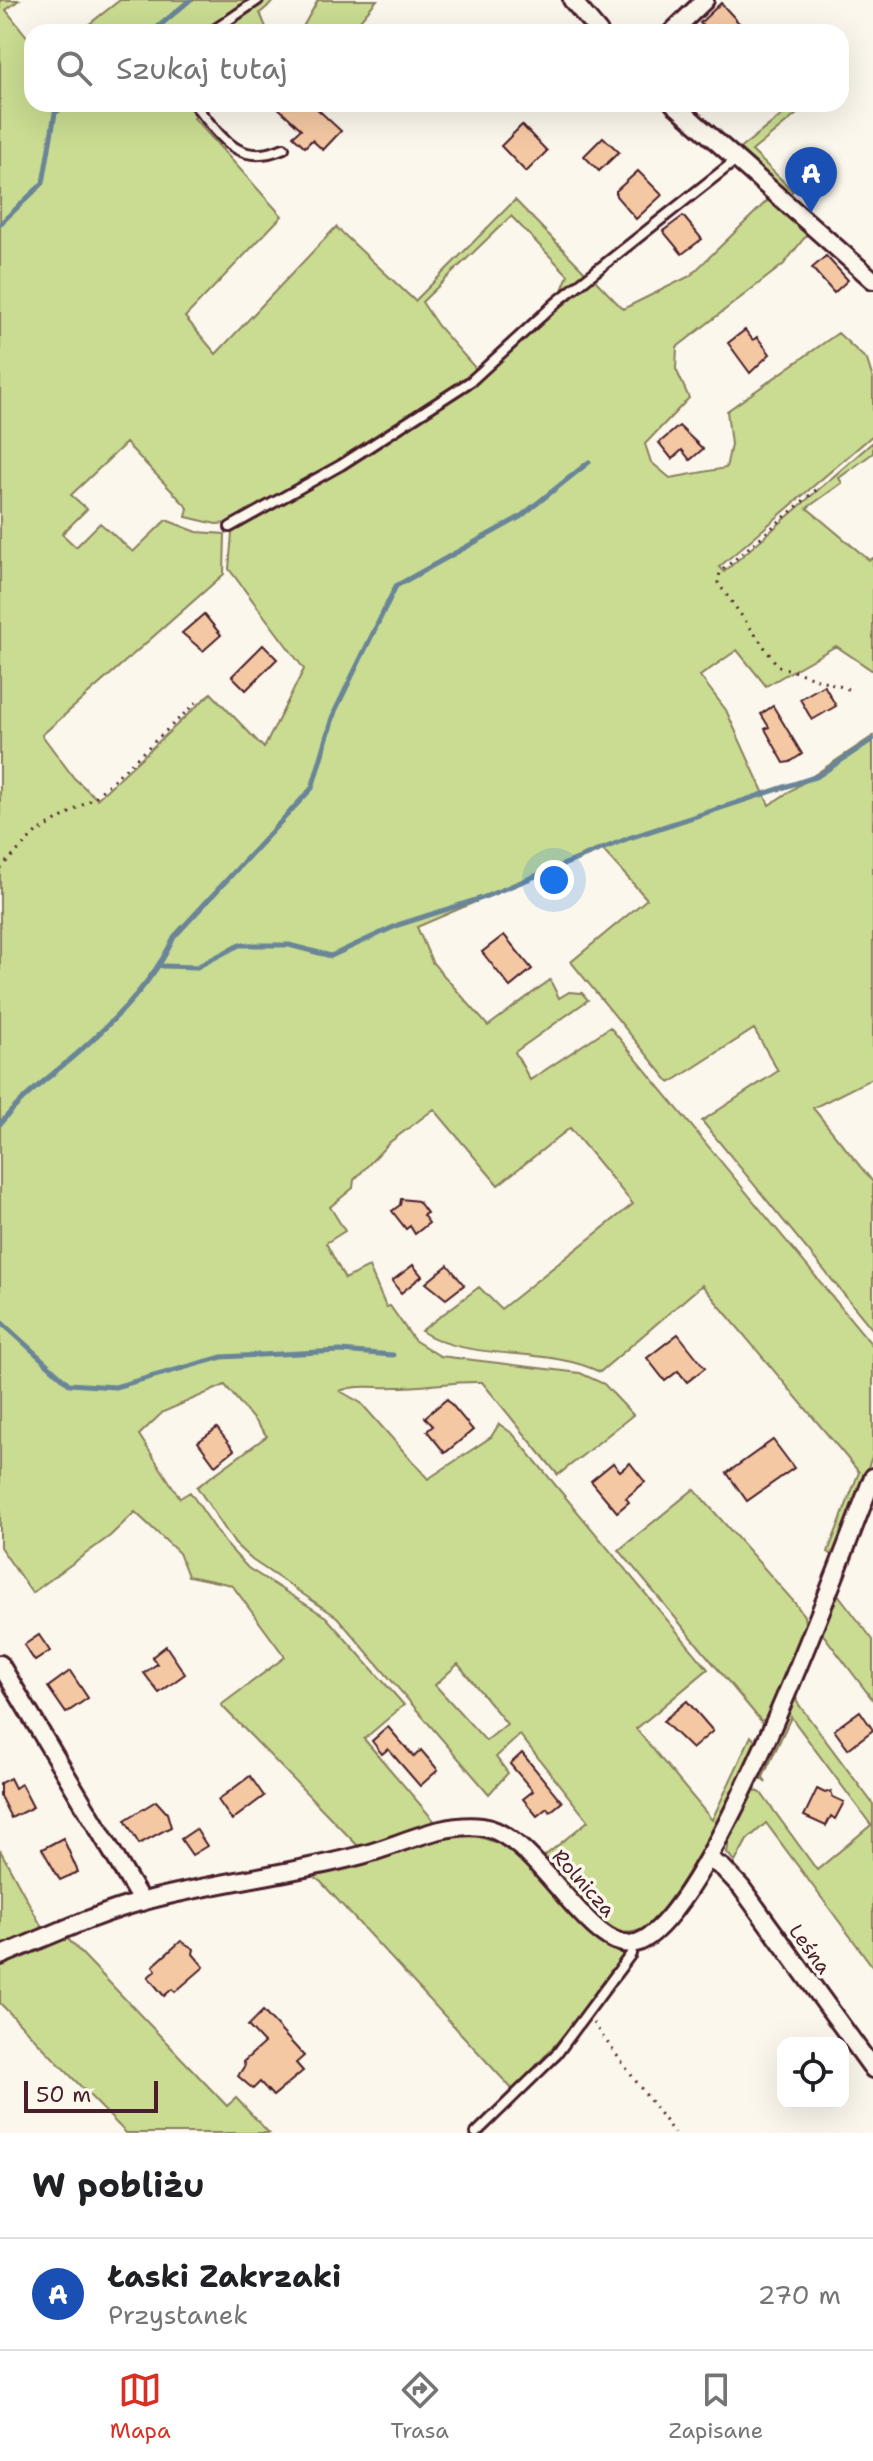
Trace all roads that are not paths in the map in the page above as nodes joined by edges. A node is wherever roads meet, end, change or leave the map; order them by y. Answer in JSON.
{"nodes":[{"id":1,"x":258,"y":0,"type":"edge"},
{"id":2,"x":572,"y":0,"type":"edge"},
{"id":3,"x":705,"y":0,"type":"edge"},
{"id":4,"x":223,"y":24,"type":"edge"},
{"id":5,"x":592,"y":24,"type":"edge"},
{"id":6,"x":680,"y":24,"type":"edge"},
{"id":7,"x":201,"y":112,"type":"edge"},
{"id":8,"x":683,"y":112,"type":"edge"},
{"id":9,"x":284,"y":148,"type":"dead end"},
{"id":10,"x":738,"y":158,"type":"junction"},
{"id":11,"x":873,"y":280,"type":"edge"},
{"id":12,"x":230,"y":527,"type":"dead end"},
{"id":13,"x":873,"y":1477,"type":"edge"},
{"id":14,"x":0,"y":1664,"type":"edge"},
{"id":15,"x":709,"y":1859,"type":"junction"},
{"id":16,"x":142,"y":1902,"type":"junction"},
{"id":17,"x":632,"y":1943,"type":"junction"},
{"id":18,"x":0,"y":1956,"type":"edge"},
{"id":19,"x":873,"y":2069,"type":"edge"},
{"id":20,"x":476,"y":2133,"type":"edge"}],
"edges":[{"from":1,"to":4,"type":"lane"},
{"from":2,"to":5,"type":"street"},
{"from":3,"to":6,"type":"street"},
{"from":7,"to":9,"type":"lane"},
{"from":8,"to":10,"type":"street"},
{"from":10,"to":11,"type":"street"},
{"from":10,"to":12,"type":"lane"},
{"from":13,"to":15,"type":"street"},
{"from":14,"to":16,"type":"street"},
{"from":15,"to":17,"type":"street"},
{"from":15,"to":19,"type":"street","name":"Leśna"},
{"from":16,"to":17,"type":"street","name":"Rolnicza"},
{"from":16,"to":18,"type":"street","name":"Rolnicza"},
{"from":17,"to":20,"type":"lane"}]}
